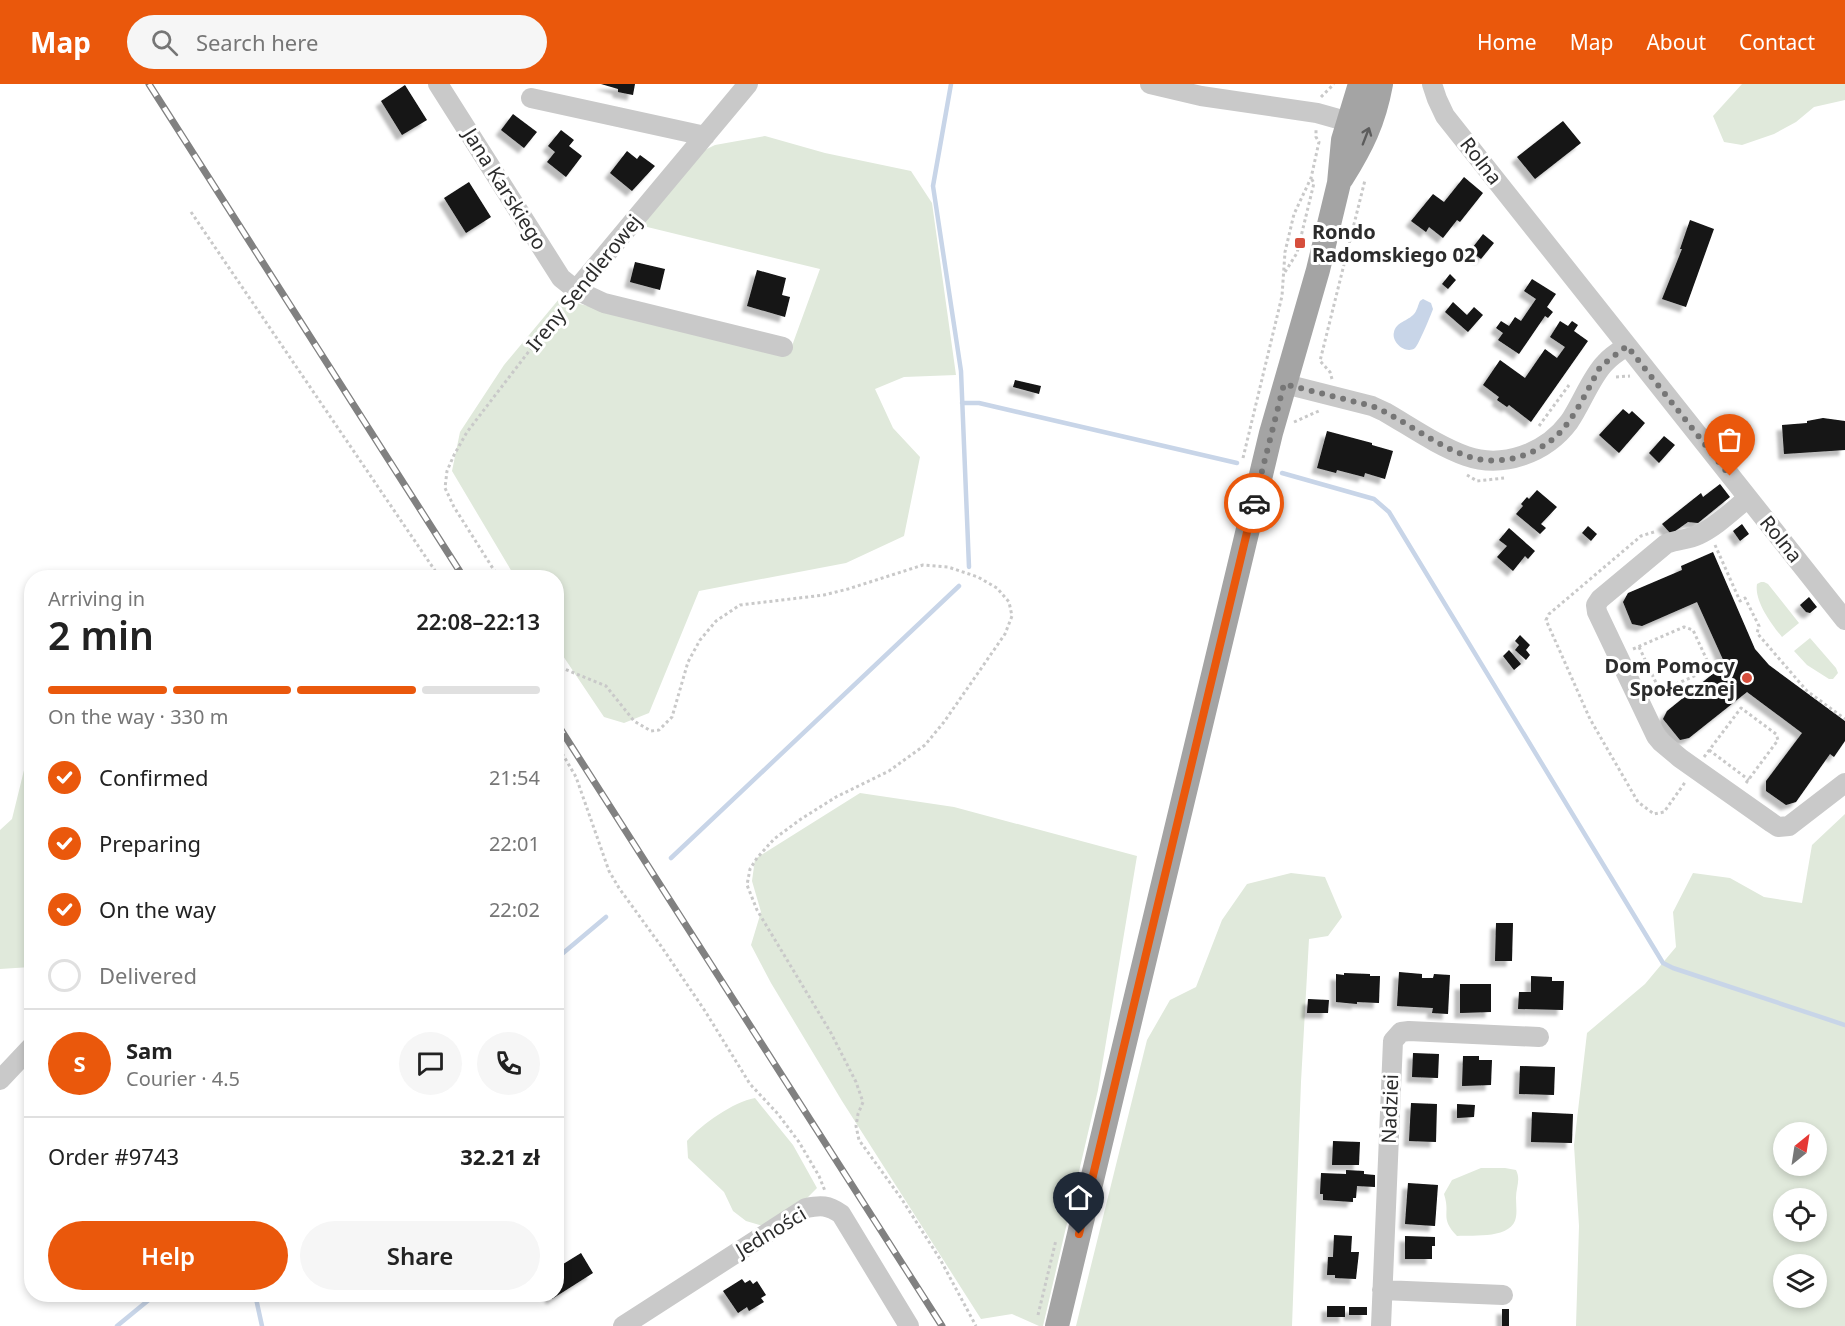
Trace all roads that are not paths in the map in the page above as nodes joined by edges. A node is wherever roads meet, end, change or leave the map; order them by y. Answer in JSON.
{"nodes":[{"id":1,"x":438,"y":84,"type":"edge"},
{"id":2,"x":748,"y":84,"type":"edge"},
{"id":3,"x":1150,"y":84,"type":"edge"},
{"id":4,"x":1360,"y":84,"type":"edge"},
{"id":5,"x":1381,"y":84,"type":"edge"},
{"id":6,"x":1432,"y":84,"type":"edge"},
{"id":7,"x":1202,"y":90,"type":"edge"},
{"id":8,"x":1258,"y":94,"type":"edge"},
{"id":9,"x":531,"y":98,"type":"dead end"},
{"id":10,"x":1348,"y":122,"type":"junction"},
{"id":11,"x":705,"y":136,"type":"junction"},
{"id":12,"x":1339,"y":183,"type":"junction"},
{"id":13,"x":576,"y":290,"type":"junction"},
{"id":14,"x":1627,"y":346,"type":"junction"},
{"id":15,"x":783,"y":348,"type":"dead end"},
{"id":16,"x":1284,"y":384,"type":"junction"},
{"id":17,"x":1748,"y":498,"type":"junction"},
{"id":18,"x":1845,"y":620,"type":"edge"},
{"id":19,"x":1845,"y":783,"type":"edge"},
{"id":20,"x":1539,"y":1037,"type":"dead end"},
{"id":21,"x":24,"y":1054,"type":"edge"},
{"id":22,"x":0,"y":1080,"type":"edge"},
{"id":23,"x":1383,"y":1290,"type":"junction"},
{"id":24,"x":1503,"y":1295,"type":"dead end"},
{"id":25,"x":623,"y":1326,"type":"edge"},
{"id":26,"x":909,"y":1326,"type":"edge"},
{"id":27,"x":1057,"y":1326,"type":"edge"},
{"id":28,"x":1381,"y":1326,"type":"edge"}],
"edges":[{"from":1,"to":13,"type":"street","name":"Jana Karskiego"},
{"from":2,"to":11,"type":"street","name":"Ireny Sendlerowej"},
{"from":3,"to":7,"type":"street"},
{"from":4,"to":10,"type":"main road"},
{"from":12,"to":5,"type":"main road","one_way":true},
{"from":6,"to":14,"type":"street","name":"Rolna"},
{"from":7,"to":8,"type":"street"},
{"from":8,"to":10,"type":"street"},
{"from":9,"to":11,"type":"street"},
{"from":10,"to":12,"type":"main road"},
{"from":11,"to":13,"type":"street","name":"Ireny Sendlerowej"},
{"from":12,"to":16,"type":"main road"},
{"from":13,"to":15,"type":"street"},
{"from":14,"to":16,"type":"street"},
{"from":14,"to":17,"type":"street","name":"Rolna"},
{"from":16,"to":27,"type":"main road"},
{"from":17,"to":18,"type":"street","name":"Rolna"},
{"from":17,"to":19,"type":"street"},
{"from":20,"to":23,"type":"street","name":"Nadziei"},
{"from":21,"to":22,"type":"street"},
{"from":23,"to":24,"type":"street"},
{"from":23,"to":28,"type":"street","name":"Nadziei"},
{"from":25,"to":26,"type":"street","name":"Jedności"}]}
